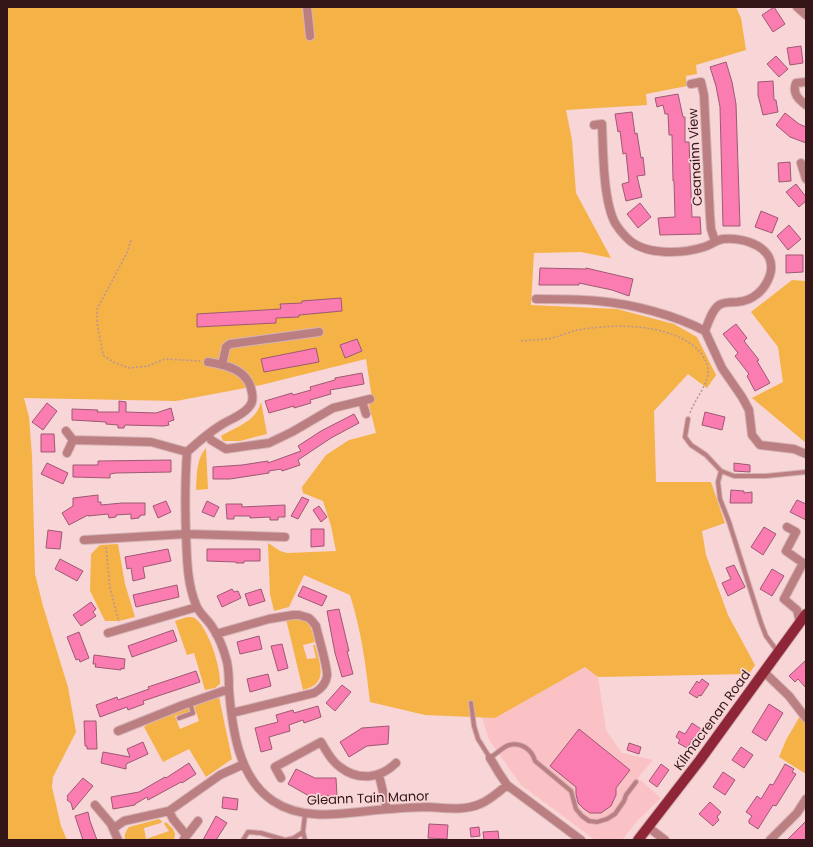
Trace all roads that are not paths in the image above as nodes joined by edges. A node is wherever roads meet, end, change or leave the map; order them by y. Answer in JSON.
{"nodes":[{"id":1,"x":307,"y":7,"type":"edge"},
{"id":2,"x":797,"y":7,"type":"edge"},
{"id":3,"x":806,"y":15,"type":"edge"},
{"id":4,"x":310,"y":36,"type":"dead end"},
{"id":5,"x":806,"y":82,"type":"edge"},
{"id":6,"x":691,"y":84,"type":"dead end"},
{"id":7,"x":806,"y":104,"type":"edge"},
{"id":8,"x":594,"y":125,"type":"dead end"},
{"id":9,"x":800,"y":163,"type":"dead end"},
{"id":10,"x":806,"y":179,"type":"edge"},
{"id":11,"x":715,"y":241,"type":"junction"},
{"id":12,"x":536,"y":299,"type":"dead end"},
{"id":13,"x":705,"y":331,"type":"junction"},
{"id":14,"x":319,"y":332,"type":"dead end"},
{"id":15,"x":208,"y":362,"type":"road end"},
{"id":16,"x":222,"y":365,"type":"junction"},
{"id":17,"x":366,"y":414,"type":"dead end"},
{"id":18,"x":688,"y":419,"type":"road end"},
{"id":19,"x":66,"y":431,"type":"dead end"},
{"id":20,"x":208,"y":434,"type":"junction"},
{"id":21,"x":73,"y":440,"type":"junction"},
{"id":22,"x":187,"y":452,"type":"junction"},
{"id":23,"x":67,"y":453,"type":"dead end"},
{"id":24,"x":806,"y":454,"type":"edge"},
{"id":25,"x":721,"y":471,"type":"junction"},
{"id":26,"x":806,"y":472,"type":"edge"},
{"id":27,"x":787,"y":528,"type":"dead end"},
{"id":28,"x":186,"y":534,"type":"junction"},
{"id":29,"x":284,"y":537,"type":"dead end"},
{"id":30,"x":84,"y":540,"type":"dead end"},
{"id":31,"x":805,"y":564,"type":"edge"},
{"id":32,"x":197,"y":607,"type":"junction"},
{"id":33,"x":803,"y":618,"type":"edge"},
{"id":34,"x":108,"y":633,"type":"dead end"},
{"id":35,"x":216,"y":634,"type":"junction"},
{"id":36,"x":778,"y":652,"type":"junction"},
{"id":37,"x":764,"y":672,"type":"junction"},
{"id":38,"x":229,"y":689,"type":"junction"},
{"id":39,"x":190,"y":702,"type":"junction"},
{"id":40,"x":471,"y":703,"type":"dead end"},
{"id":41,"x":232,"y":713,"type":"junction"},
{"id":42,"x":179,"y":718,"type":"dead end"},
{"id":43,"x":806,"y":718,"type":"edge"},
{"id":44,"x":118,"y":731,"type":"dead end"},
{"id":45,"x":490,"y":758,"type":"junction"},
{"id":46,"x":396,"y":763,"type":"dead end"},
{"id":47,"x":244,"y":764,"type":"junction"},
{"id":48,"x":379,"y":775,"type":"junction"},
{"id":49,"x":281,"y":778,"type":"dead end"},
{"id":50,"x":636,"y":782,"type":"dead end"},
{"id":51,"x":508,"y":785,"type":"junction"},
{"id":52,"x":806,"y":799,"type":"edge"},
{"id":53,"x":95,"y":804,"type":"dead end"},
{"id":54,"x":387,"y":809,"type":"junction"},
{"id":55,"x":169,"y":811,"type":"junction"},
{"id":56,"x":305,"y":814,"type":"junction"},
{"id":57,"x":198,"y":821,"type":"dead end"},
{"id":58,"x":648,"y":827,"type":"junction"},
{"id":59,"x":114,"y":828,"type":"junction"},
{"id":60,"x":303,"y":832,"type":"junction"},
{"id":61,"x":185,"y":838,"type":"edge"},
{"id":62,"x":118,"y":840,"type":"edge"},
{"id":63,"x":242,"y":840,"type":"edge"},
{"id":64,"x":286,"y":840,"type":"edge"},
{"id":65,"x":305,"y":840,"type":"edge"},
{"id":66,"x":581,"y":840,"type":"edge"},
{"id":67,"x":638,"y":840,"type":"edge"},
{"id":68,"x":665,"y":840,"type":"edge"},
{"id":69,"x":770,"y":840,"type":"edge"}],
"edges":[{"from":1,"to":4,"type":"street"},
{"from":2,"to":3,"type":"street"},
{"from":5,"to":7,"type":"street"},
{"from":6,"to":11,"type":"street","name":"Ceanainn View"},
{"from":8,"to":11,"type":"street"},
{"from":9,"to":10,"type":"street"},
{"from":11,"to":13,"type":"street"},
{"from":12,"to":13,"type":"street"},
{"from":13,"to":24,"type":"street"},
{"from":14,"to":16,"type":"street"},
{"from":15,"to":16,"type":"street"},
{"from":16,"to":20,"type":"street"},
{"from":17,"to":20,"type":"street"},
{"from":18,"to":25,"type":"lane"},
{"from":19,"to":21,"type":"street"},
{"from":20,"to":22,"type":"street"},
{"from":21,"to":22,"type":"street"},
{"from":21,"to":23,"type":"street"},
{"from":22,"to":28,"type":"street","name":"Gleann Tain Manor"},
{"from":25,"to":26,"type":"lane"},
{"from":25,"to":36,"type":"lane"},
{"from":27,"to":31,"type":"street"},
{"from":28,"to":29,"type":"street"},
{"from":28,"to":30,"type":"street"},
{"from":28,"to":32,"type":"street","name":"Gleann Tain Manor"},
{"from":31,"to":33,"type":"street"},
{"from":32,"to":34,"type":"street"},
{"from":32,"to":35,"type":"street","name":"Gleann Tain Manor"},
{"from":33,"to":36,"type":"main road","name":"Kilmacrenan Road"},
{"from":35,"to":38,"type":"street","name":"Gleann Tain Manor"},
{"from":35,"to":41,"type":"street"},
{"from":36,"to":37,"type":"main road","name":"Kilmacrenan Road"},
{"from":37,"to":43,"type":"street"},
{"from":37,"to":58,"type":"main road","name":"Kilmacrenan Road"},
{"from":38,"to":39,"type":"street"},
{"from":38,"to":41,"type":"street","name":"Gleann Tain Manor"},
{"from":39,"to":42,"type":"lane"},
{"from":39,"to":44,"type":"street"},
{"from":40,"to":45,"type":"lane"},
{"from":41,"to":47,"type":"street","name":"Gleann Tain Manor"},
{"from":45,"to":50,"type":"lane"},
{"from":45,"to":51,"type":"street"},
{"from":46,"to":48,"type":"street"},
{"from":47,"to":55,"type":"street"},
{"from":47,"to":56,"type":"street","name":"Gleann Tain Manor"},
{"from":48,"to":49,"type":"street"},
{"from":48,"to":54,"type":"street"},
{"from":51,"to":54,"type":"street","name":"Gleann Tain Manor"},
{"from":51,"to":66,"type":"street"},
{"from":52,"to":69,"type":"street"},
{"from":53,"to":59,"type":"street"},
{"from":54,"to":56,"type":"street","name":"Gleann Tain Manor"},
{"from":55,"to":59,"type":"street"},
{"from":55,"to":61,"type":"street"},
{"from":56,"to":60,"type":"lane"},
{"from":57,"to":61,"type":"street"},
{"from":58,"to":67,"type":"main road","name":"Kilmacrenan Road"},
{"from":58,"to":68,"type":"street"},
{"from":59,"to":62,"type":"street"},
{"from":60,"to":64,"type":"lane"},
{"from":60,"to":65,"type":"lane"},
{"from":63,"to":64,"type":"lane"}]}
